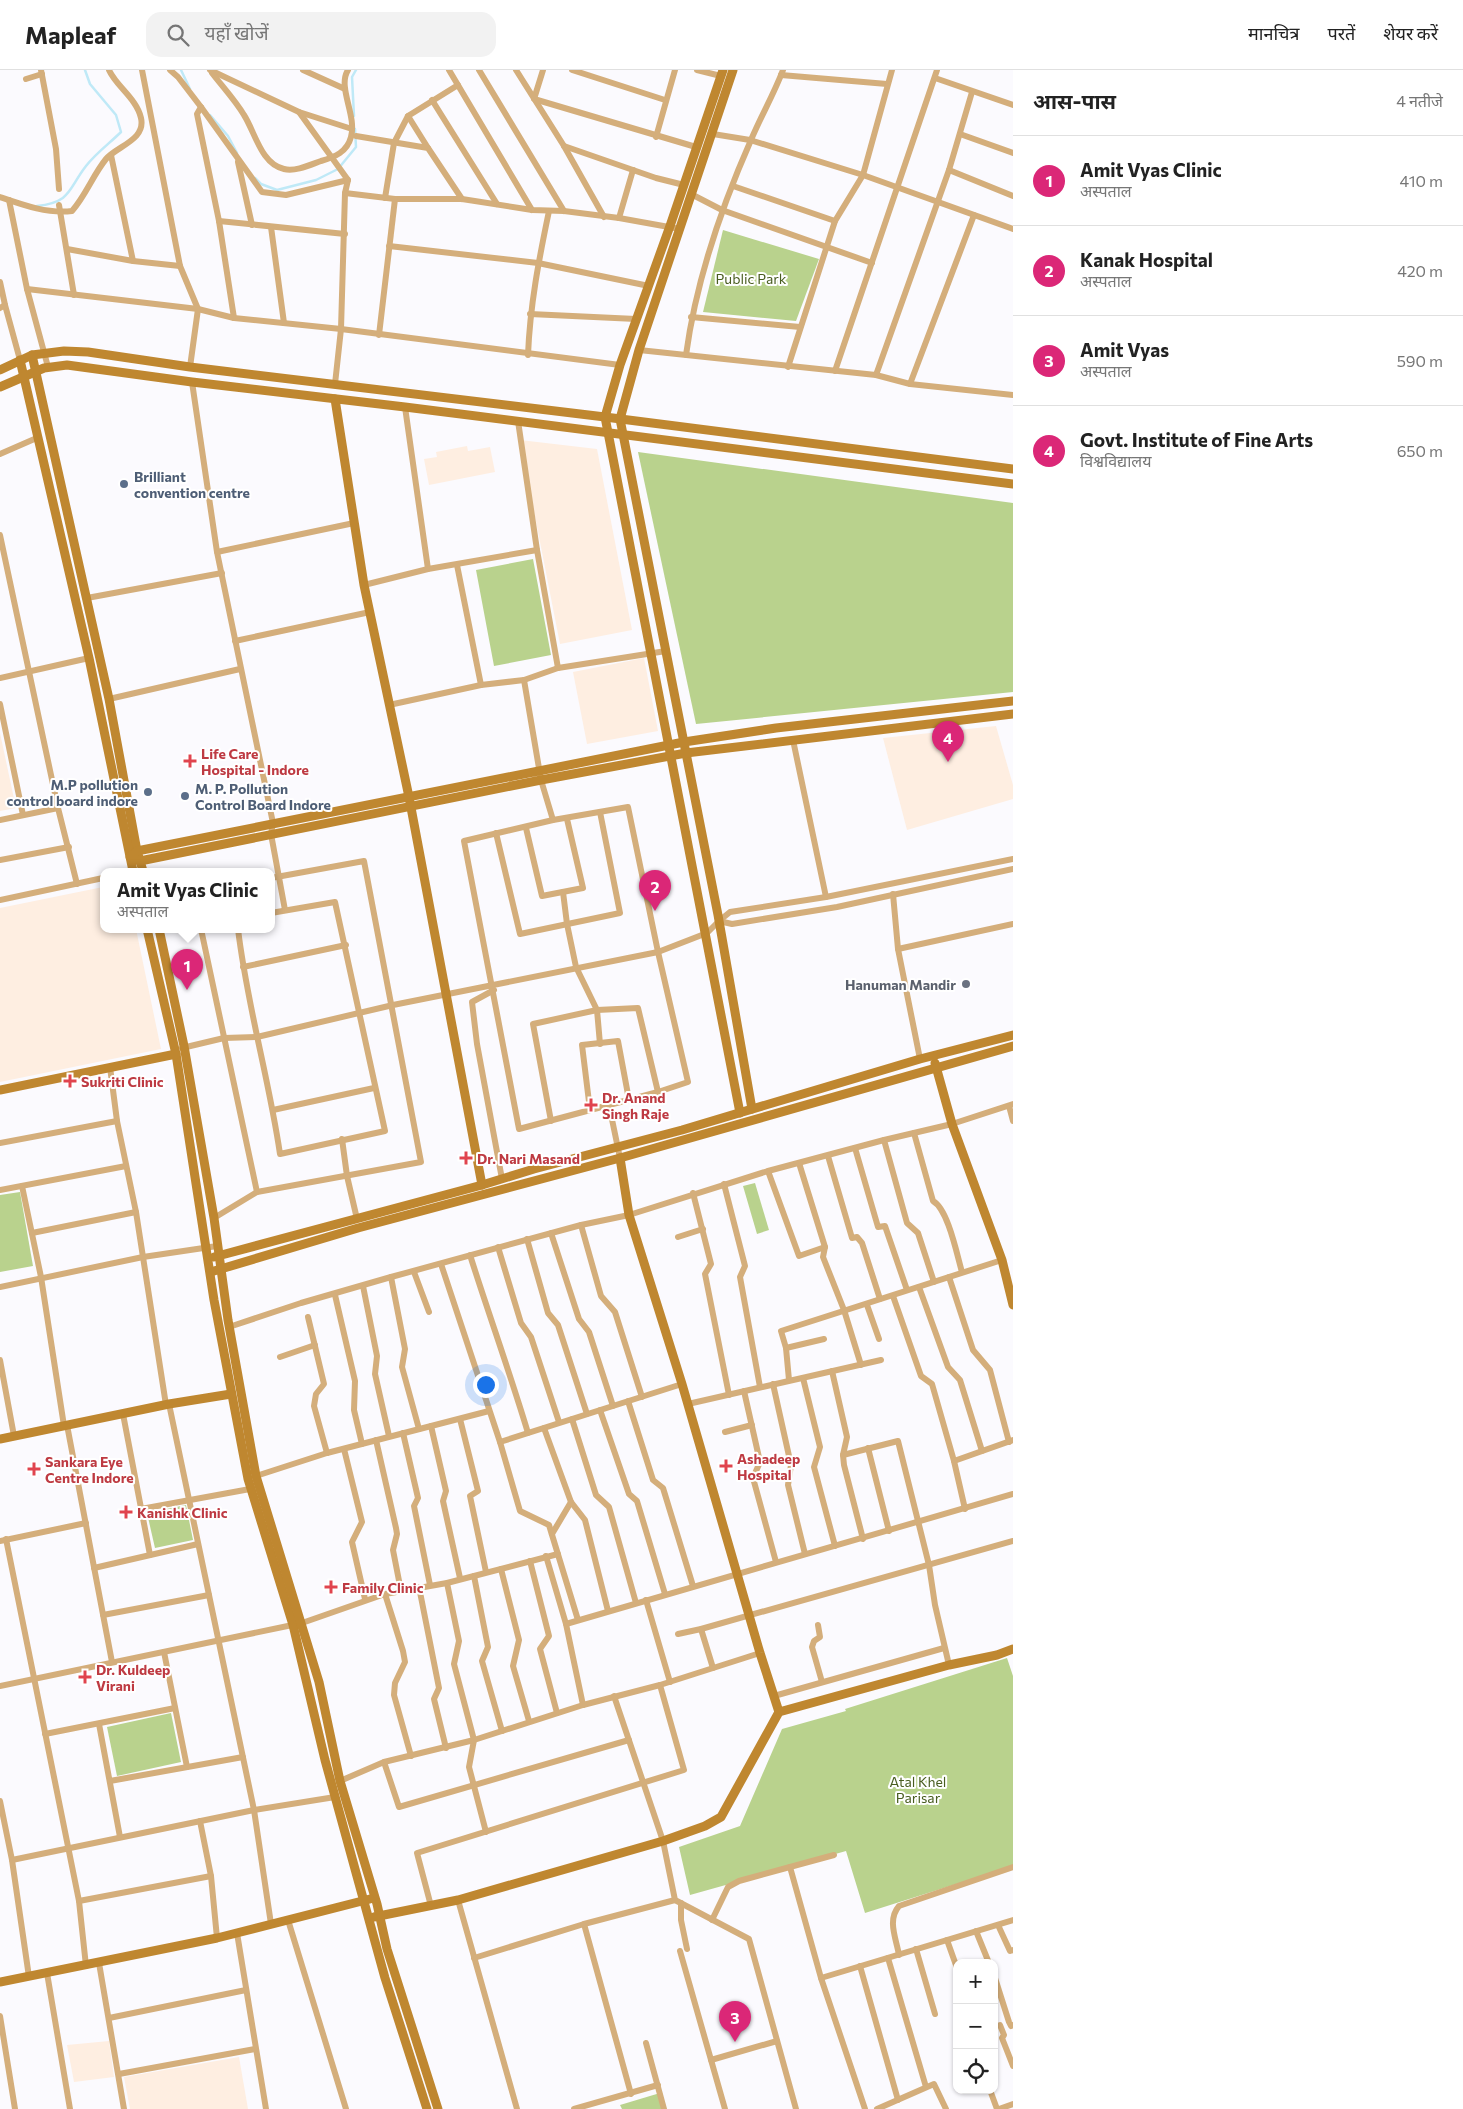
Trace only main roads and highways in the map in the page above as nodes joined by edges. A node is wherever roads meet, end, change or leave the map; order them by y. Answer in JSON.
{"nodes":[{"id":1,"x":733,"y":70,"type":"edge"},
{"id":2,"x":722,"y":73,"type":"edge"},
{"id":3,"x":32,"y":355,"type":"junction"},
{"id":4,"x":20,"y":360,"type":"junction"},
{"id":5,"x":0,"y":370,"type":"edge"},
{"id":6,"x":36,"y":371,"type":"junction"},
{"id":7,"x":24,"y":375,"type":"junction"},
{"id":8,"x":0,"y":387,"type":"edge"},
{"id":9,"x":334,"y":399,"type":"junction"},
{"id":10,"x":605,"y":417,"type":"junction"},
{"id":11,"x":620,"y":419,"type":"junction"},
{"id":12,"x":608,"y":433,"type":"junction"},
{"id":13,"x":623,"y":434,"type":"junction"},
{"id":14,"x":1013,"y":469,"type":"edge"},
{"id":15,"x":1013,"y":484,"type":"edge"},
{"id":16,"x":1013,"y":701,"type":"edge"},
{"id":17,"x":1013,"y":714,"type":"edge"},
{"id":18,"x":684,"y":742,"type":"junction"},
{"id":19,"x":669,"y":745,"type":"junction"},
{"id":20,"x":686,"y":753,"type":"junction"},
{"id":21,"x":672,"y":756,"type":"junction"},
{"id":22,"x":409,"y":797,"type":"junction"},
{"id":23,"x":411,"y":807,"type":"junction"},
{"id":24,"x":134,"y":854,"type":"junction"},
{"id":25,"x":140,"y":861,"type":"junction"},
{"id":26,"x":133,"y":868,"type":"edge"},
{"id":27,"x":142,"y":868,"type":"edge"},
{"id":28,"x":148,"y":933,"type":"edge"},
{"id":29,"x":160,"y":933,"type":"edge"},
{"id":30,"x":1013,"y":1035,"type":"edge"},
{"id":31,"x":1013,"y":1046,"type":"edge"},
{"id":32,"x":176,"y":1054,"type":"junction"},
{"id":33,"x":933,"y":1056,"type":"junction"},
{"id":34,"x":937,"y":1068,"type":"junction"},
{"id":35,"x":0,"y":1090,"type":"edge"},
{"id":36,"x":752,"y":1109,"type":"junction"},
{"id":37,"x":740,"y":1113,"type":"junction"},
{"id":38,"x":620,"y":1158,"type":"junction"},
{"id":39,"x":482,"y":1185,"type":"junction"},
{"id":40,"x":213,"y":1252,"type":"junction"},
{"id":41,"x":215,"y":1271,"type":"junction"},
{"id":42,"x":1013,"y":1305,"type":"edge"},
{"id":43,"x":231,"y":1394,"type":"junction"},
{"id":44,"x":0,"y":1439,"type":"edge"},
{"id":45,"x":297,"y":1624,"type":"junction"},
{"id":46,"x":1013,"y":1651,"type":"edge"},
{"id":47,"x":779,"y":1712,"type":"junction"},
{"id":48,"x":375,"y":1897,"type":"junction"},
{"id":49,"x":365,"y":1901,"type":"junction"},
{"id":50,"x":380,"y":1916,"type":"junction"},
{"id":51,"x":369,"y":1919,"type":"junction"},
{"id":52,"x":0,"y":1982,"type":"edge"},
{"id":53,"x":427,"y":2109,"type":"edge"},
{"id":54,"x":438,"y":2109,"type":"edge"}],
"edges":[{"from":1,"to":11,"type":"main road"},
{"from":2,"to":10,"type":"main road"},
{"from":3,"to":4,"type":"main road"},
{"from":3,"to":6,"type":"main road"},
{"from":3,"to":10,"type":"main road"},
{"from":4,"to":5,"type":"main road"},
{"from":4,"to":7,"type":"main road"},
{"from":6,"to":7,"type":"main road"},
{"from":6,"to":9,"type":"main road"},
{"from":6,"to":24,"type":"main road"},
{"from":7,"to":8,"type":"main road"},
{"from":7,"to":24,"type":"main road"},
{"from":9,"to":12,"type":"main road"},
{"from":9,"to":22,"type":"main road"},
{"from":10,"to":11,"type":"main road"},
{"from":10,"to":12,"type":"main road"},
{"from":11,"to":13,"type":"main road"},
{"from":11,"to":14,"type":"main road"},
{"from":12,"to":13,"type":"main road"},
{"from":12,"to":19,"type":"main road"},
{"from":13,"to":15,"type":"main road"},
{"from":13,"to":18,"type":"main road"},
{"from":16,"to":18,"type":"main road"},
{"from":17,"to":20,"type":"main road"},
{"from":18,"to":19,"type":"main road"},
{"from":18,"to":20,"type":"main road"},
{"from":19,"to":21,"type":"main road"},
{"from":19,"to":22,"type":"main road"},
{"from":20,"to":21,"type":"main road"},
{"from":20,"to":36,"type":"main road"},
{"from":21,"to":23,"type":"main road"},
{"from":21,"to":37,"type":"main road"},
{"from":22,"to":23,"type":"main road"},
{"from":22,"to":24,"type":"main road"},
{"from":23,"to":25,"type":"main road"},
{"from":23,"to":39,"type":"main road"},
{"from":24,"to":25,"type":"main road"},
{"from":24,"to":26,"type":"main road"},
{"from":25,"to":27,"type":"main road"},
{"from":28,"to":32,"type":"main road"},
{"from":29,"to":40,"type":"main road"},
{"from":30,"to":33,"type":"main road"},
{"from":31,"to":34,"type":"main road"},
{"from":32,"to":35,"type":"main road"},
{"from":32,"to":40,"type":"main road"},
{"from":33,"to":34,"type":"main road"},
{"from":33,"to":36,"type":"main road"},
{"from":34,"to":38,"type":"main road"},
{"from":34,"to":42,"type":"main road"},
{"from":36,"to":37,"type":"main road"},
{"from":37,"to":39,"type":"main road"},
{"from":38,"to":41,"type":"main road"},
{"from":38,"to":47,"type":"main road"},
{"from":39,"to":40,"type":"main road"},
{"from":40,"to":41,"type":"main road"},
{"from":41,"to":43,"type":"main road"},
{"from":41,"to":45,"type":"main road"},
{"from":43,"to":44,"type":"main road"},
{"from":43,"to":45,"type":"main road"},
{"from":45,"to":48,"type":"main road"},
{"from":45,"to":49,"type":"main road"},
{"from":46,"to":47,"type":"main road"},
{"from":47,"to":50,"type":"main road"},
{"from":48,"to":49,"type":"main road"},
{"from":48,"to":50,"type":"main road"},
{"from":49,"to":51,"type":"main road"},
{"from":49,"to":52,"type":"main road"},
{"from":50,"to":51,"type":"main road"},
{"from":50,"to":54,"type":"main road"},
{"from":51,"to":53,"type":"main road"}]}
